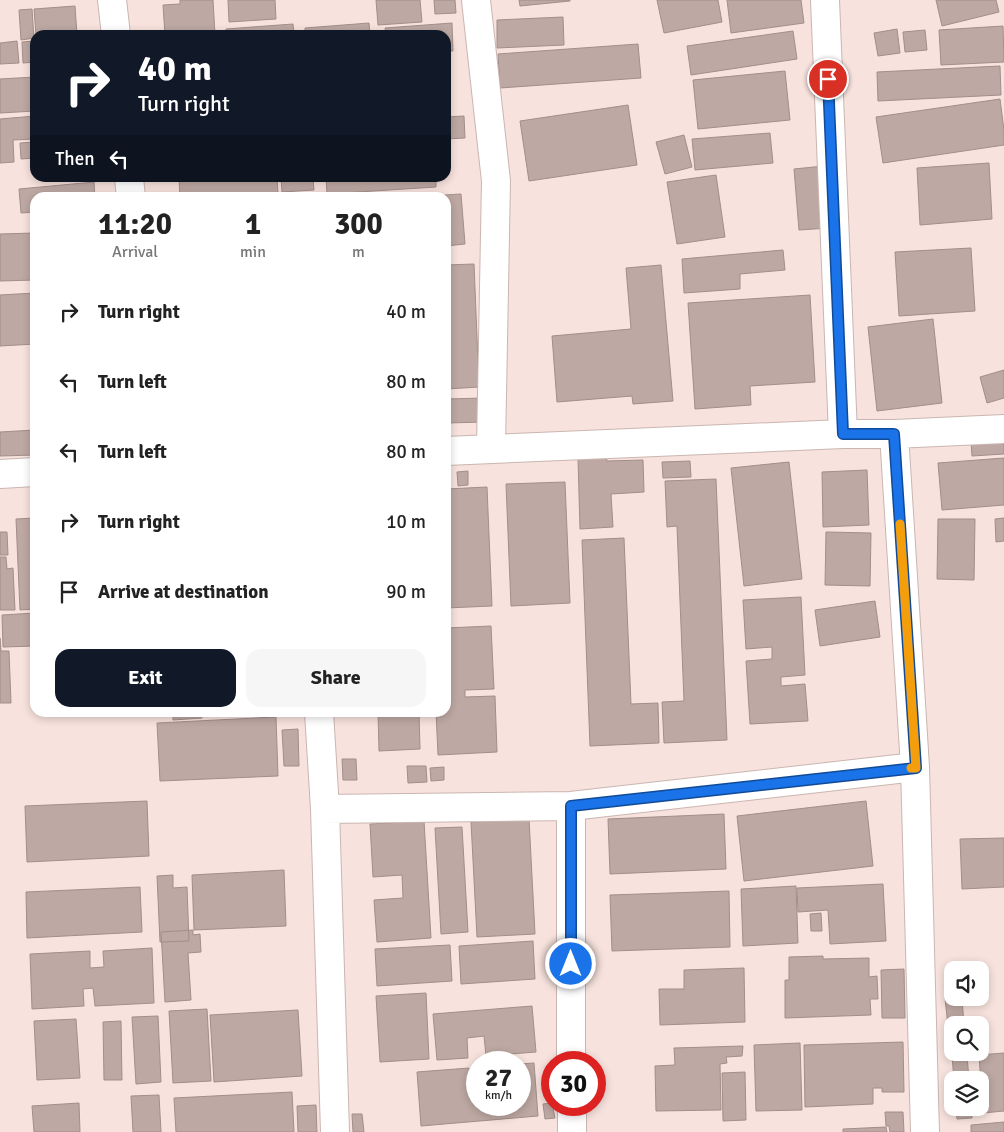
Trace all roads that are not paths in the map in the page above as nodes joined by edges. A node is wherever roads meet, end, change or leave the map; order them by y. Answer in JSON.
{"nodes":[{"id":1,"x":112,"y":0,"type":"edge"},
{"id":2,"x":476,"y":0,"type":"edge"},
{"id":3,"x":825,"y":0,"type":"edge"},
{"id":4,"x":115,"y":30,"type":"edge"},
{"id":5,"x":1004,"y":429,"type":"edge"},
{"id":6,"x":843,"y":434,"type":"junction"},
{"id":7,"x":894,"y":434,"type":"junction"},
{"id":8,"x":491,"y":448,"type":"junction"},
{"id":9,"x":451,"y":451,"type":"edge"},
{"id":10,"x":30,"y":472,"type":"edge"},
{"id":11,"x":0,"y":474,"type":"edge"},
{"id":12,"x":319,"y":717,"type":"edge"},
{"id":13,"x":916,"y":768,"type":"junction"},
{"id":14,"x":571,"y":806,"type":"junction"},
{"id":15,"x":325,"y":809,"type":"junction"},
{"id":16,"x":572,"y":1051,"type":"edge"},
{"id":17,"x":572,"y":1116,"type":"edge"},
{"id":18,"x":335,"y":1132,"type":"edge"},
{"id":19,"x":572,"y":1132,"type":"edge"},
{"id":20,"x":925,"y":1132,"type":"edge"}],
"edges":[{"from":1,"to":4,"type":"street"},
{"from":2,"to":8,"type":"street"},
{"from":3,"to":6,"type":"street"},
{"from":5,"to":7,"type":"street"},
{"from":6,"to":7,"type":"street"},
{"from":6,"to":8,"type":"street"},
{"from":7,"to":13,"type":"street"},
{"from":8,"to":9,"type":"street"},
{"from":10,"to":11,"type":"street"},
{"from":12,"to":15,"type":"street"},
{"from":13,"to":14,"type":"street"},
{"from":13,"to":20,"type":"street"},
{"from":14,"to":15,"type":"street"},
{"from":14,"to":16,"type":"street"},
{"from":15,"to":18,"type":"street"},
{"from":17,"to":19,"type":"street"}]}
